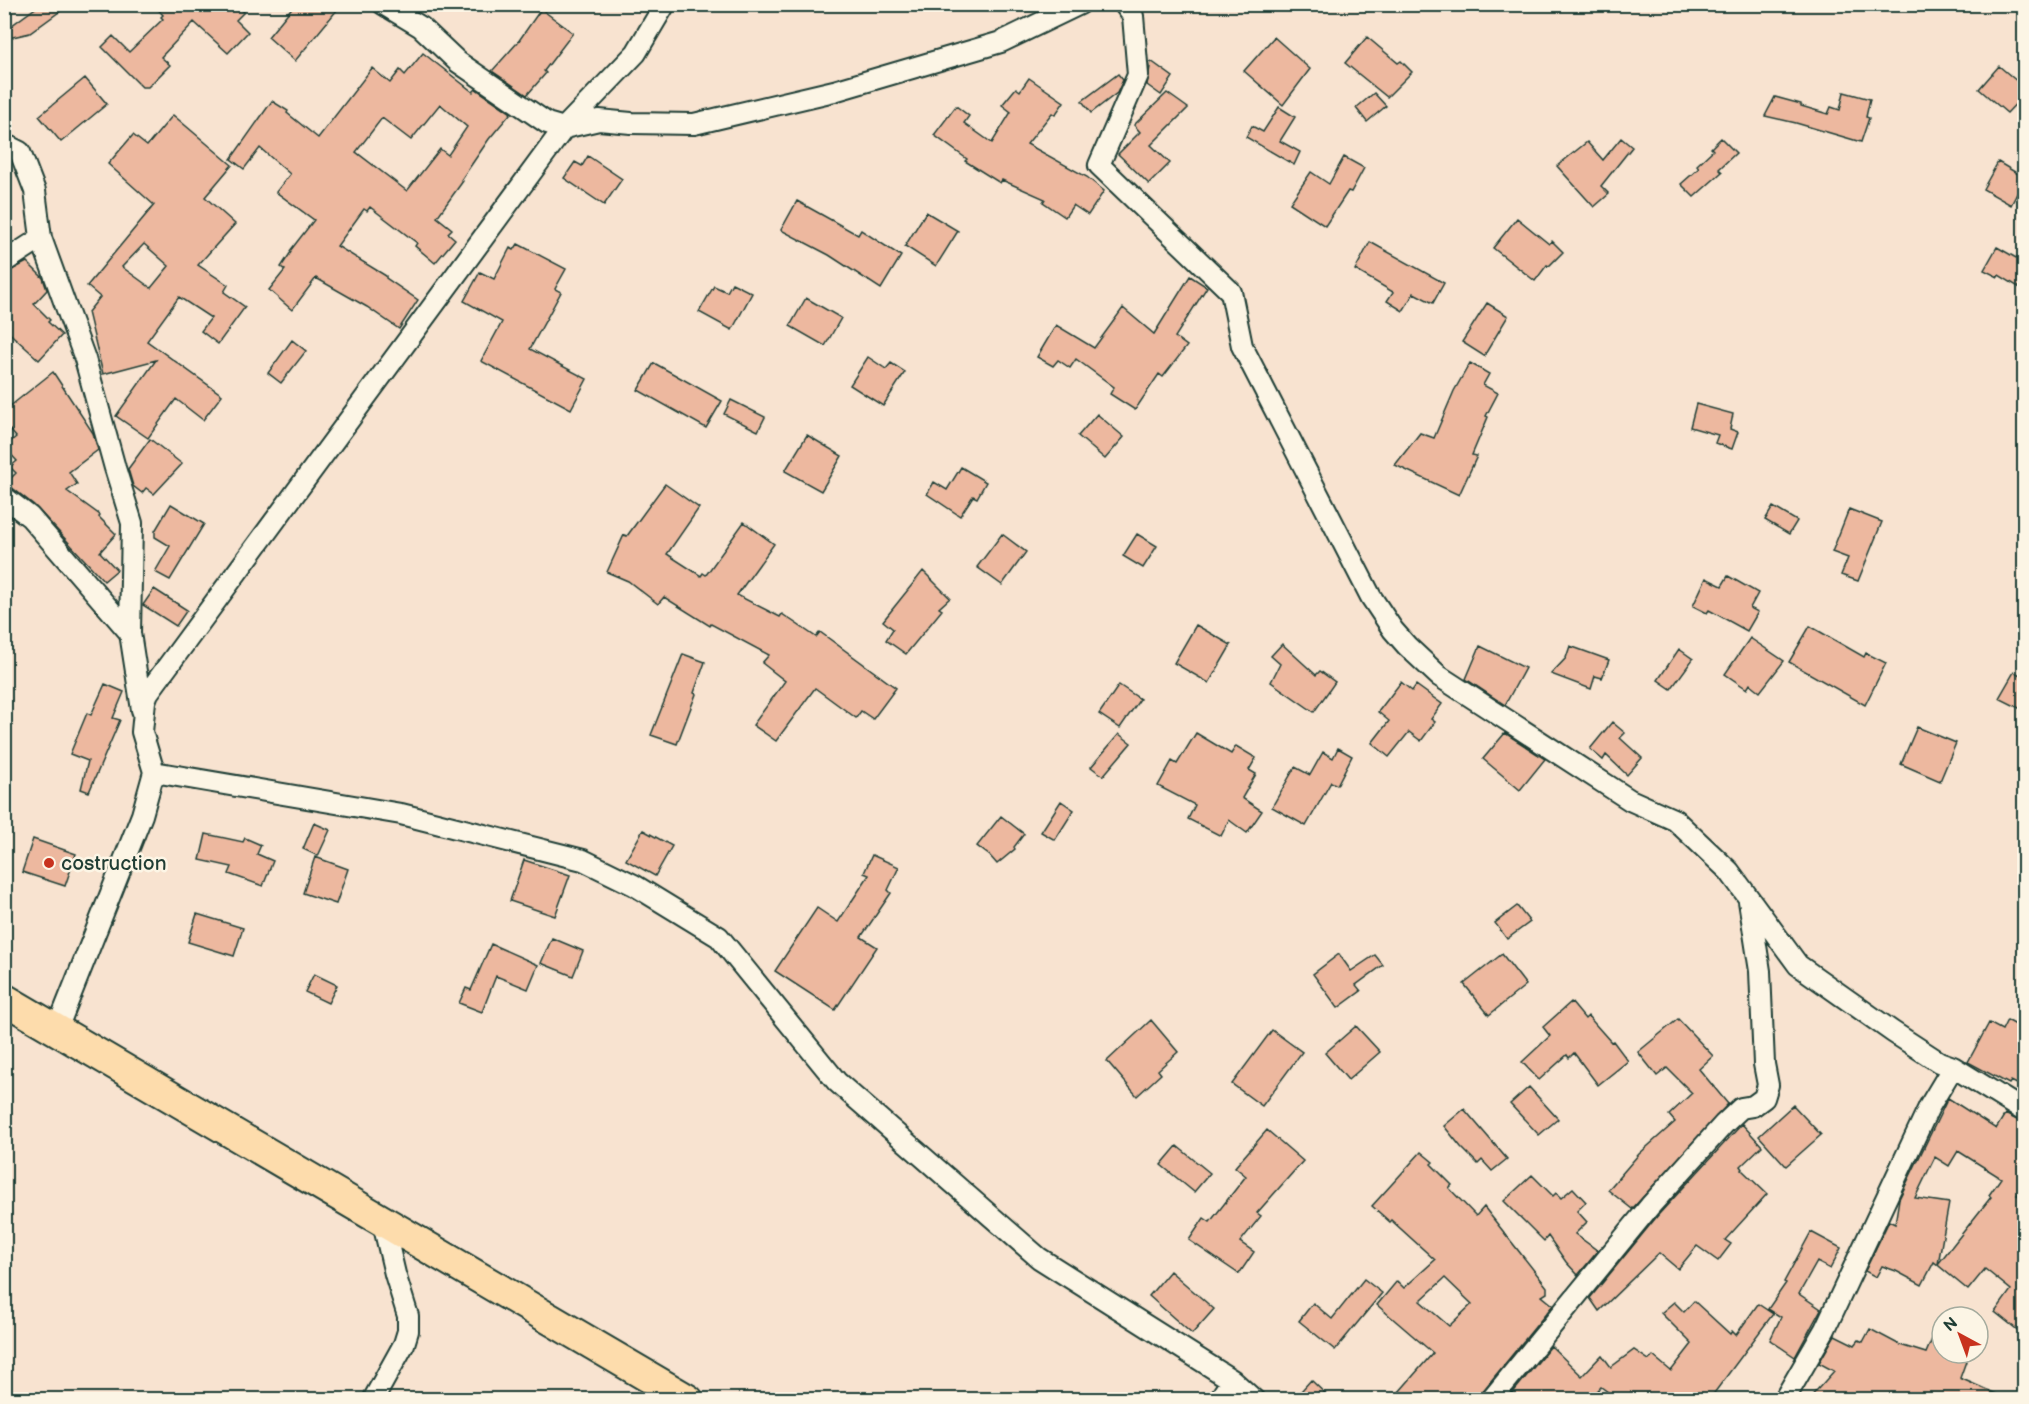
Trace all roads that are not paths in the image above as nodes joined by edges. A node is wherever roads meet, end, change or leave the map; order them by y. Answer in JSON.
{"nodes":[{"id":1,"x":382,"y":4,"type":"edge"},
{"id":2,"x":665,"y":4,"type":"edge"},
{"id":3,"x":1080,"y":4,"type":"edge"},
{"id":4,"x":1124,"y":4,"type":"edge"},
{"id":5,"x":564,"y":128,"type":"junction"},
{"id":6,"x":4,"y":144,"type":"edge"},
{"id":7,"x":41,"y":238,"type":"junction"},
{"id":8,"x":4,"y":262,"type":"edge"},
{"id":9,"x":4,"y":497,"type":"edge"},
{"id":10,"x":130,"y":633,"type":"junction"},
{"id":11,"x":143,"y":717,"type":"junction"},
{"id":12,"x":154,"y":772,"type":"junction"},
{"id":13,"x":1748,"y":896,"type":"junction"},
{"id":14,"x":4,"y":999,"type":"edge"},
{"id":15,"x":57,"y":1029,"type":"junction"},
{"id":16,"x":1953,"y":1067,"type":"junction"},
{"id":17,"x":2025,"y":1111,"type":"edge"},
{"id":18,"x":382,"y":1219,"type":"junction"},
{"id":19,"x":1232,"y":1380,"type":"junction"},
{"id":20,"x":373,"y":1400,"type":"edge"},
{"id":21,"x":688,"y":1400,"type":"edge"},
{"id":22,"x":1219,"y":1400,"type":"edge"},
{"id":23,"x":1254,"y":1400,"type":"edge"},
{"id":24,"x":1491,"y":1400,"type":"edge"},
{"id":25,"x":1784,"y":1400,"type":"edge"}],
"edges":[{"from":1,"to":5,"type":"street"},
{"from":2,"to":5,"type":"street"},
{"from":3,"to":5,"type":"street"},
{"from":4,"to":13,"type":"street"},
{"from":5,"to":11,"type":"street"},
{"from":6,"to":7,"type":"street"},
{"from":7,"to":8,"type":"street"},
{"from":7,"to":10,"type":"street"},
{"from":9,"to":10,"type":"street"},
{"from":10,"to":11,"type":"street"},
{"from":11,"to":12,"type":"street"},
{"from":12,"to":15,"type":"street"},
{"from":12,"to":19,"type":"street"},
{"from":13,"to":16,"type":"street"},
{"from":13,"to":24,"type":"street"},
{"from":14,"to":15,"type":"main road"},
{"from":15,"to":18,"type":"main road"},
{"from":16,"to":17,"type":"street"},
{"from":16,"to":25,"type":"street"},
{"from":18,"to":20,"type":"street"},
{"from":18,"to":21,"type":"main road"},
{"from":19,"to":22,"type":"street"},
{"from":19,"to":23,"type":"street"}]}
